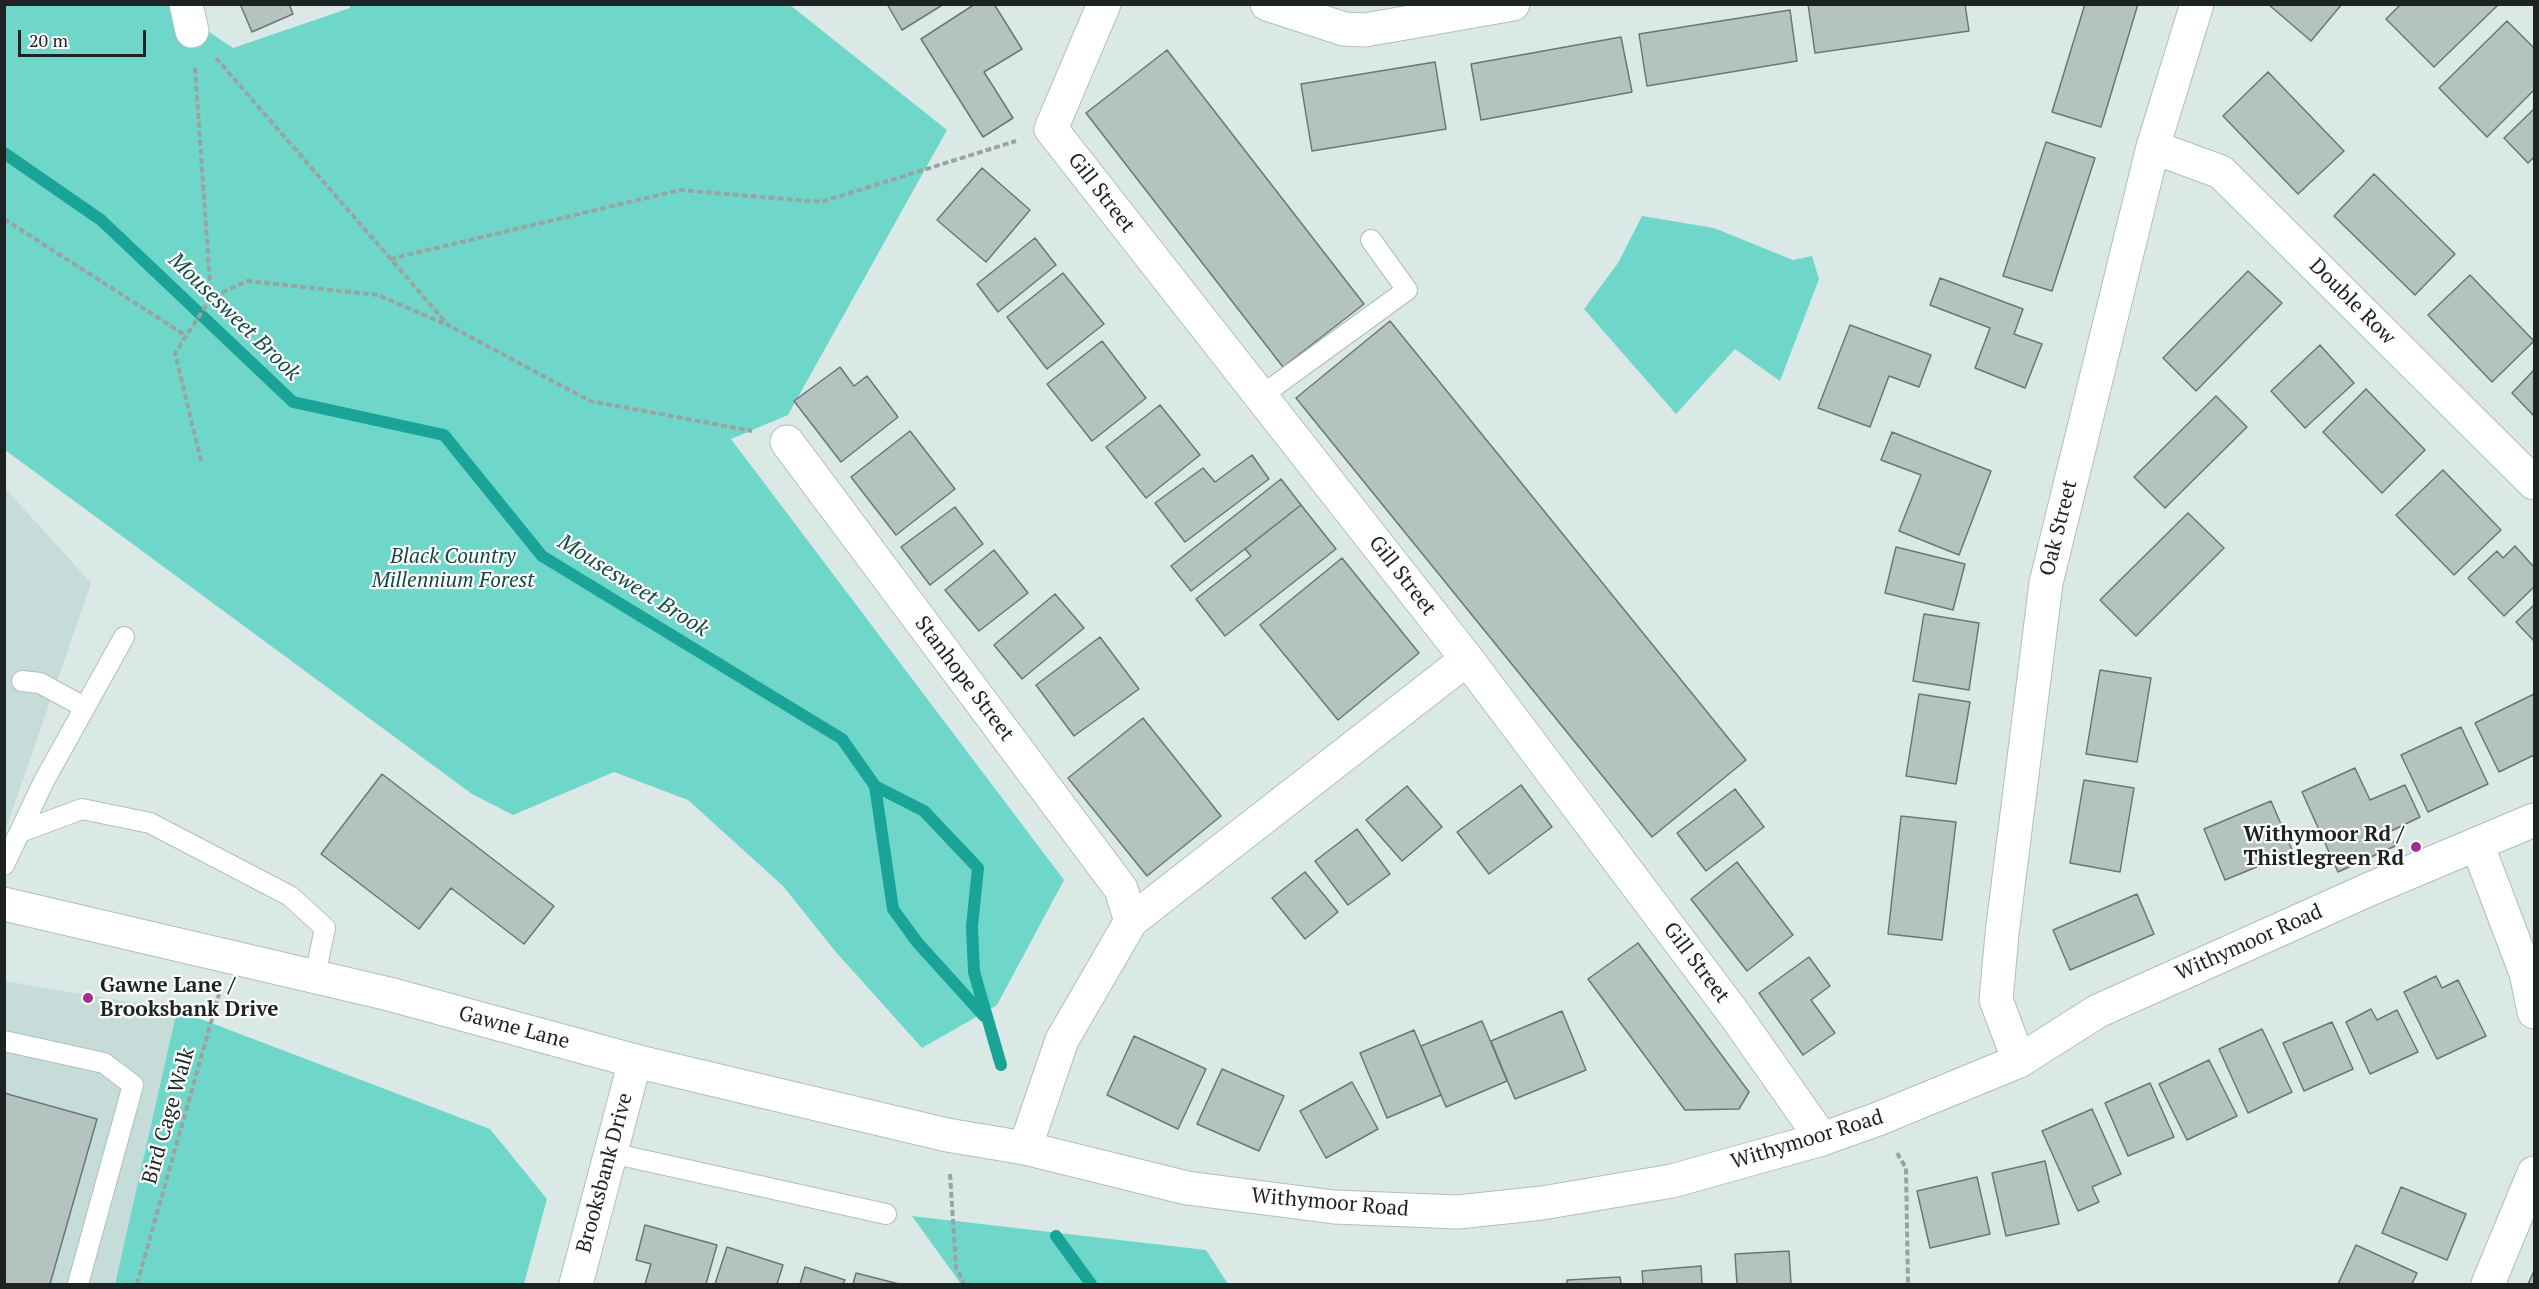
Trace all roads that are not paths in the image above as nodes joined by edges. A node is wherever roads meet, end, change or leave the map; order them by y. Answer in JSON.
{"nodes":[{"id":1,"x":1104,"y":4,"type":"edge"},
{"id":2,"x":1267,"y":4,"type":"edge"},
{"id":3,"x":1513,"y":4,"type":"edge"},
{"id":4,"x":2197,"y":4,"type":"edge"},
{"id":5,"x":2153,"y":147,"type":"junction"},
{"id":6,"x":1371,"y":240,"type":"dead end"},
{"id":7,"x":1261,"y":396,"type":"junction"},
{"id":8,"x":787,"y":442,"type":"road end"},
{"id":9,"x":2535,"y":483,"type":"edge"},
{"id":10,"x":124,"y":637,"type":"dead end"},
{"id":11,"x":1467,"y":659,"type":"junction"},
{"id":12,"x":22,"y":681,"type":"dead end"},
{"id":13,"x":84,"y":707,"type":"junction"},
{"id":14,"x":2535,"y":820,"type":"edge"},
{"id":15,"x":20,"y":832,"type":"junction"},
{"id":16,"x":2477,"y":844,"type":"junction"},
{"id":17,"x":4,"y":865,"type":"edge"},
{"id":18,"x":4,"y":904,"type":"edge"},
{"id":19,"x":1131,"y":921,"type":"junction"},
{"id":20,"x":315,"y":976,"type":"junction"},
{"id":21,"x":2535,"y":1012,"type":"edge"},
{"id":22,"x":4,"y":1041,"type":"edge"},
{"id":23,"x":635,"y":1061,"type":"junction"},
{"id":24,"x":2019,"y":1061,"type":"junction"},
{"id":25,"x":1822,"y":1139,"type":"junction"},
{"id":26,"x":1025,"y":1148,"type":"junction"},
{"id":27,"x":611,"y":1153,"type":"junction"},
{"id":28,"x":2535,"y":1173,"type":"edge"},
{"id":29,"x":886,"y":1214,"type":"dead end"},
{"id":30,"x":78,"y":1284,"type":"edge"},
{"id":31,"x":576,"y":1284,"type":"edge"},
{"id":32,"x":2488,"y":1284,"type":"edge"}],
"edges":[{"from":1,"to":7,"type":"street","name":"Gill Street"},
{"from":2,"to":3,"type":"street"},
{"from":4,"to":5,"type":"street","name":"Oak Street"},
{"from":5,"to":9,"type":"street","name":"Double Row"},
{"from":5,"to":24,"type":"street","name":"Oak Street"},
{"from":6,"to":7,"type":"lane"},
{"from":7,"to":11,"type":"street","name":"Gill Street"},
{"from":8,"to":19,"type":"street","name":"Stanhope Street"},
{"from":10,"to":13,"type":"lane"},
{"from":11,"to":19,"type":"street"},
{"from":11,"to":25,"type":"street","name":"Gill Street"},
{"from":12,"to":13,"type":"lane"},
{"from":13,"to":15,"type":"lane"},
{"from":14,"to":16,"type":"street","name":"Withymoor Road"},
{"from":15,"to":17,"type":"lane"},
{"from":15,"to":20,"type":"lane"},
{"from":16,"to":21,"type":"street"},
{"from":16,"to":24,"type":"street","name":"Withymoor Road"},
{"from":18,"to":20,"type":"street","name":"Gawne Lane"},
{"from":19,"to":26,"type":"street"},
{"from":20,"to":23,"type":"street","name":"Gawne Lane"},
{"from":22,"to":30,"type":"lane"},
{"from":23,"to":26,"type":"street","name":"Gawne Lane"},
{"from":23,"to":27,"type":"street","name":"Brooksbank Drive"},
{"from":24,"to":25,"type":"street","name":"Withymoor Road"},
{"from":25,"to":26,"type":"street","name":"Withymoor Road"},
{"from":27,"to":29,"type":"lane"},
{"from":27,"to":31,"type":"street","name":"Brooksbank Drive"},
{"from":28,"to":32,"type":"street"}]}
